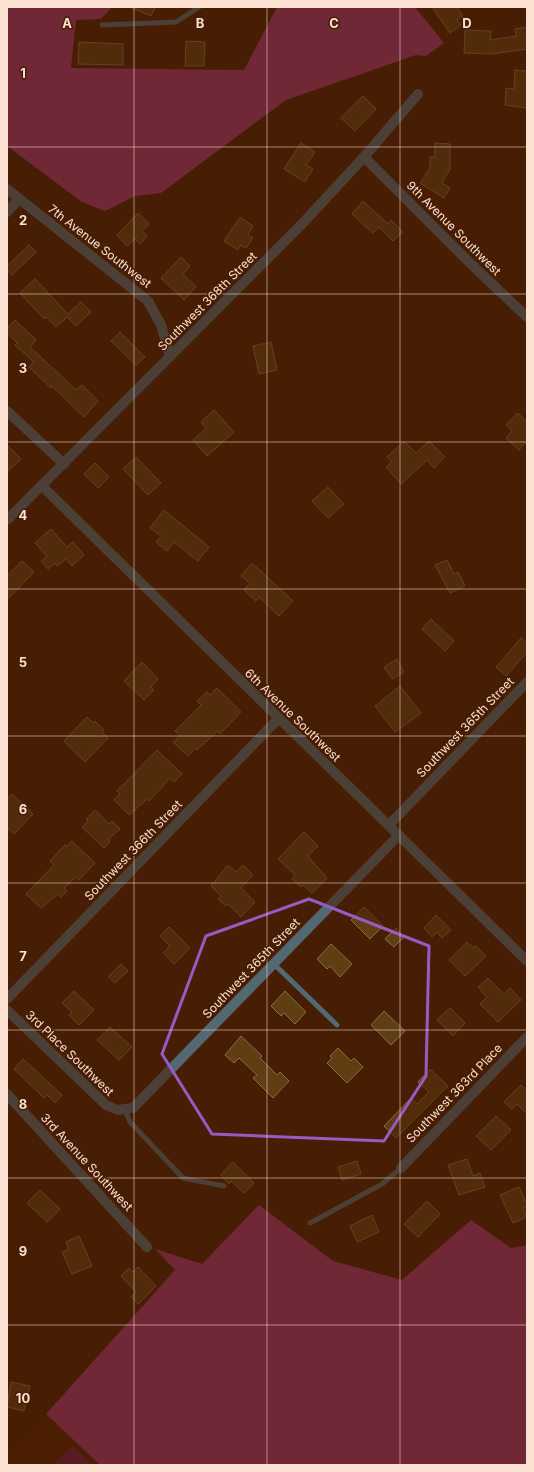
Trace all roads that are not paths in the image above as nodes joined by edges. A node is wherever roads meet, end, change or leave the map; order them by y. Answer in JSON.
{"nodes":[{"id":1,"x":199,"y":7,"type":"edge"},
{"id":2,"x":102,"y":25,"type":"dead end"},
{"id":3,"x":418,"y":94,"type":"dead end"},
{"id":4,"x":364,"y":157,"type":"junction"},
{"id":5,"x":7,"y":189,"type":"edge"},
{"id":6,"x":20,"y":199,"type":"junction"},
{"id":7,"x":7,"y":212,"type":"edge"},
{"id":8,"x":527,"y":318,"type":"edge"},
{"id":9,"x":170,"y":356,"type":"junction"},
{"id":10,"x":7,"y":411,"type":"edge"},
{"id":11,"x":64,"y":464,"type":"junction"},
{"id":12,"x":42,"y":486,"type":"junction"},
{"id":13,"x":7,"y":520,"type":"edge"},
{"id":14,"x":527,"y":682,"type":"edge"},
{"id":15,"x":278,"y":719,"type":"junction"},
{"id":16,"x":388,"y":825,"type":"junction"},
{"id":17,"x":399,"y":835,"type":"junction"},
{"id":18,"x":527,"y":962,"type":"edge"},
{"id":19,"x":274,"y":964,"type":"junction"},
{"id":20,"x":7,"y":1000,"type":"edge"},
{"id":21,"x":7,"y":1010,"type":"edge"},
{"id":22,"x":338,"y":1026,"type":"dead end"},
{"id":23,"x":527,"y":1037,"type":"edge"},
{"id":24,"x":7,"y":1094,"type":"edge"},
{"id":25,"x":122,"y":1110,"type":"junction"},
{"id":26,"x":400,"y":1168,"type":"joint"},
{"id":27,"x":224,"y":1186,"type":"dead end"},
{"id":28,"x":310,"y":1223,"type":"dead end"},
{"id":29,"x":147,"y":1247,"type":"dead end"}],
"edges":[{"from":1,"to":2,"type":"lane"},
{"from":3,"to":4,"type":"street","name":"Southwest 368th Street"},
{"from":4,"to":8,"type":"street","name":"9th Avenue Southwest"},
{"from":4,"to":9,"type":"street","name":"Southwest 368th Street"},
{"from":5,"to":6,"type":"street","name":"7th Avenue Southwest"},
{"from":6,"to":7,"type":"street"},
{"from":6,"to":9,"type":"street","name":"7th Avenue Southwest"},
{"from":9,"to":11,"type":"street","name":"Southwest 368th Street"},
{"from":10,"to":11,"type":"street"},
{"from":11,"to":12,"type":"street","name":"Southwest 368th Street"},
{"from":12,"to":13,"type":"street","name":"Southwest 368th Street"},
{"from":12,"to":15,"type":"street","name":"6th Avenue Southwest"},
{"from":14,"to":16,"type":"street","name":"Southwest 365th Street"},
{"from":15,"to":16,"type":"street","name":"6th Avenue Southwest"},
{"from":15,"to":20,"type":"street","name":"Southwest 366th Street"},
{"from":16,"to":17,"type":"street","name":"6th Avenue Southwest"},
{"from":17,"to":18,"type":"street","name":"6th Avenue Southwest"},
{"from":17,"to":19,"type":"street","name":"Southwest 365th Street"},
{"from":19,"to":22,"type":"lane"},
{"from":19,"to":25,"type":"street","name":"Southwest 365th Street"},
{"from":21,"to":25,"type":"street","name":"3rd Place Southwest"},
{"from":23,"to":26,"type":"street","name":"Southwest 363rd Place"},
{"from":24,"to":29,"type":"street","name":"3rd Avenue Southwest"},
{"from":25,"to":27,"type":"lane"},
{"from":26,"to":28,"type":"lane"}]}
